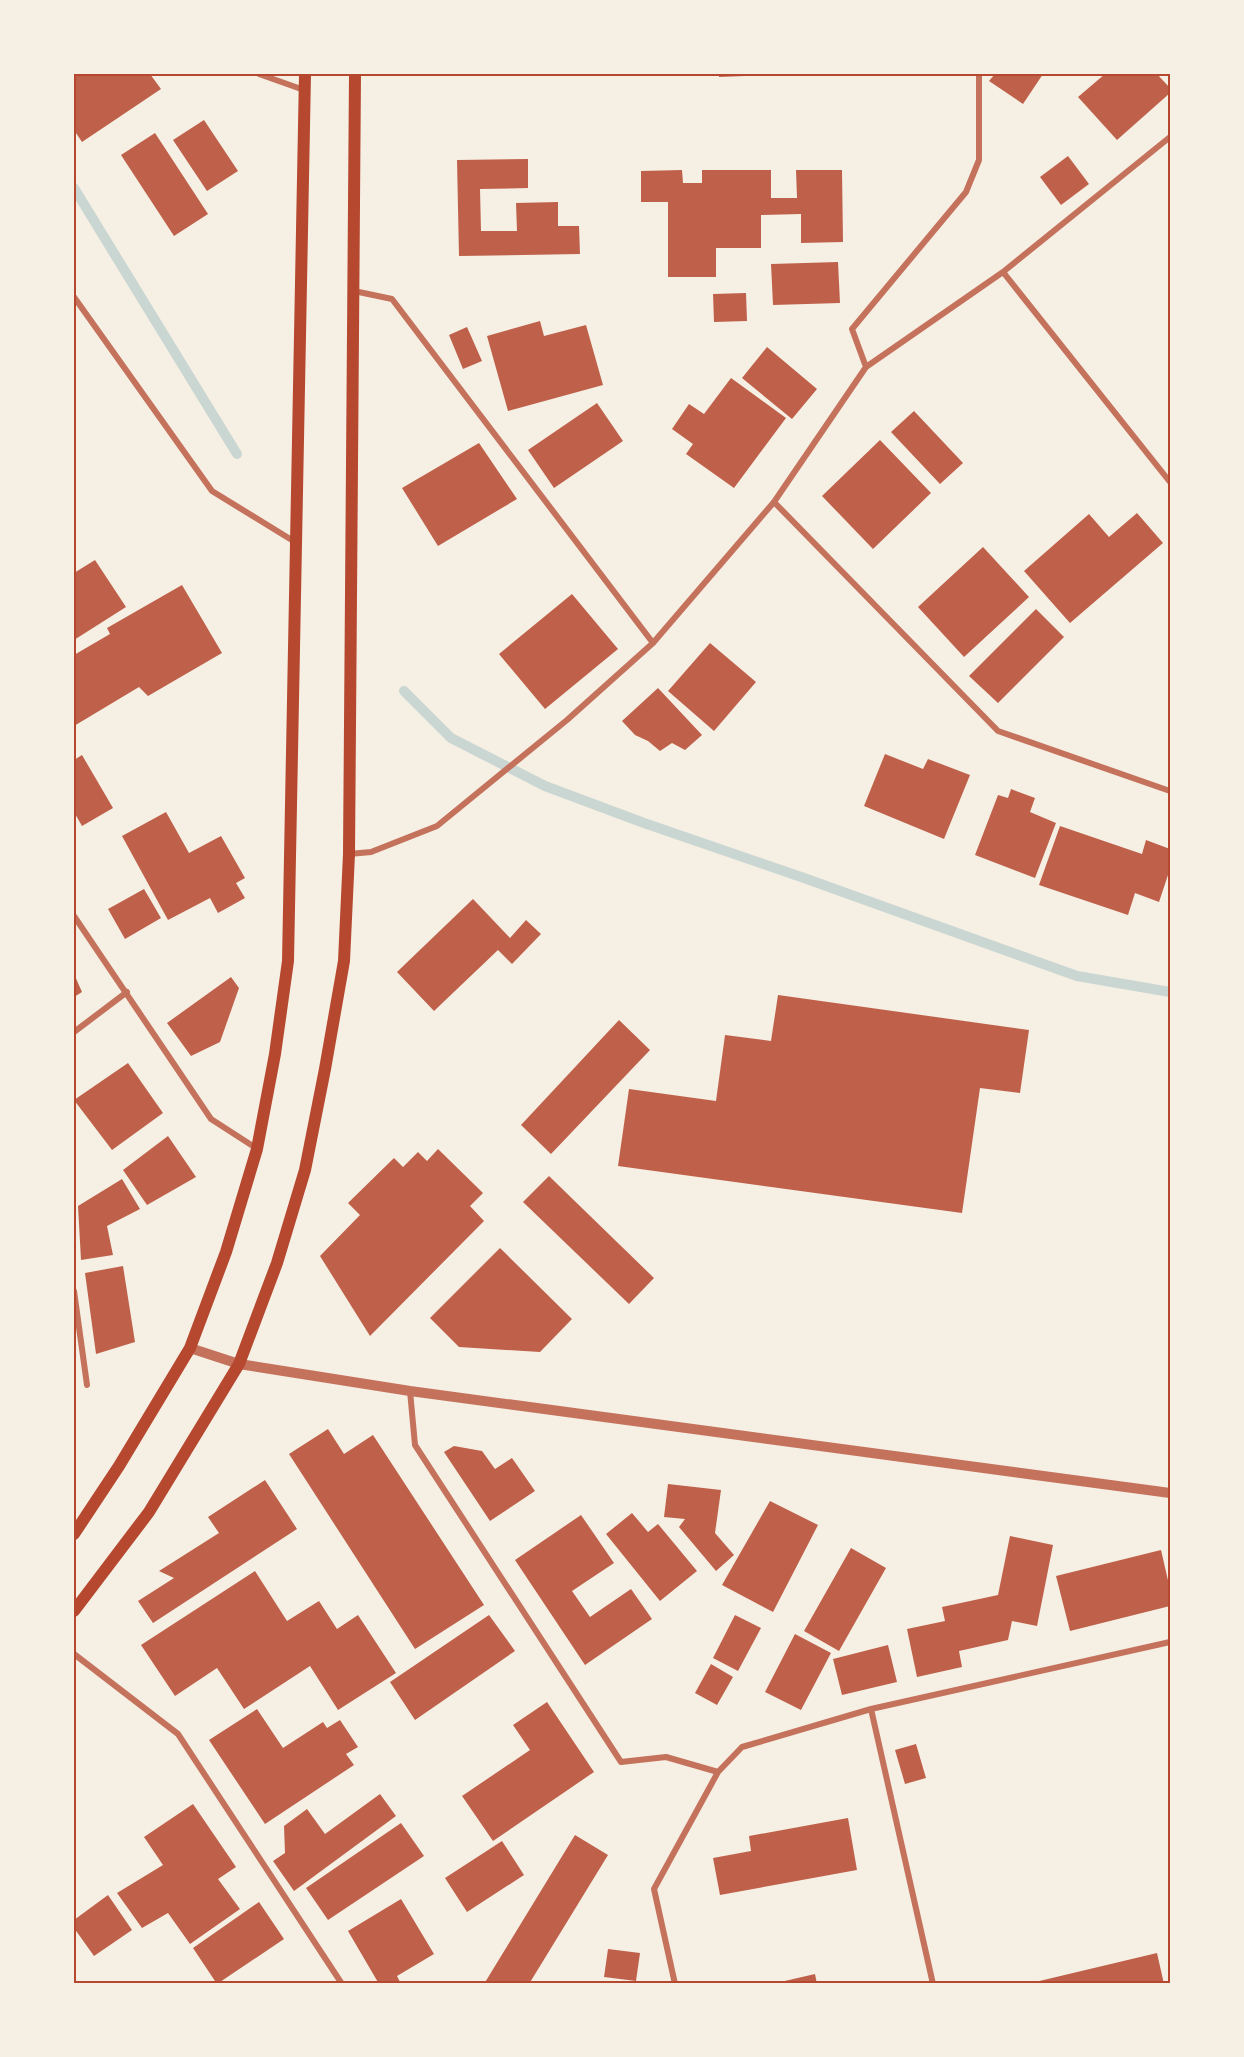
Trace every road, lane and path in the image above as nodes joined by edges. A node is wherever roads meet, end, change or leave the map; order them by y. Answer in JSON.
{"nodes":[{"id":1,"x":259,"y":74,"type":"edge"},
{"id":2,"x":304,"y":74,"type":"edge"},
{"id":3,"x":355,"y":74,"type":"edge"},
{"id":4,"x":979,"y":74,"type":"edge"},
{"id":5,"x":304,"y":90,"type":"junction"},
{"id":6,"x":1170,"y":136,"type":"edge"},
{"id":7,"x":1003,"y":272,"type":"junction"},
{"id":8,"x":354,"y":291,"type":"junction"},
{"id":9,"x":74,"y":297,"type":"edge"},
{"id":10,"x":866,"y":368,"type":"junction"},
{"id":11,"x":1170,"y":482,"type":"edge"},
{"id":12,"x":774,"y":502,"type":"junction"},
{"id":13,"x":296,"y":543,"type":"junction"},
{"id":14,"x":653,"y":643,"type":"junction"},
{"id":15,"x":1170,"y":790,"type":"edge"},
{"id":16,"x":349,"y":854,"type":"junction"},
{"id":17,"x":74,"y":916,"type":"edge"},
{"id":18,"x":127,"y":992,"type":"junction"},
{"id":19,"x":74,"y":1032,"type":"edge"},
{"id":20,"x":257,"y":1149,"type":"junction"},
{"id":21,"x":74,"y":1290,"type":"edge"},
{"id":22,"x":190,"y":1348,"type":"junction"},
{"id":23,"x":239,"y":1364,"type":"junction"},
{"id":24,"x":87,"y":1385,"type":"dead end"},
{"id":25,"x":410,"y":1391,"type":"junction"},
{"id":26,"x":1170,"y":1492,"type":"edge"},
{"id":27,"x":74,"y":1534,"type":"edge"},
{"id":28,"x":74,"y":1611,"type":"edge"},
{"id":29,"x":1170,"y":1642,"type":"edge"},
{"id":30,"x":74,"y":1654,"type":"edge"},
{"id":31,"x":871,"y":1709,"type":"junction"},
{"id":32,"x":718,"y":1772,"type":"junction"},
{"id":33,"x":342,"y":1983,"type":"edge"},
{"id":34,"x":675,"y":1983,"type":"edge"},
{"id":35,"x":933,"y":1983,"type":"edge"}],
"edges":[{"from":1,"to":5,"type":"street"},
{"from":2,"to":5,"type":"main road"},
{"from":3,"to":8,"type":"main road"},
{"from":4,"to":10,"type":"street"},
{"from":5,"to":13,"type":"main road"},
{"from":6,"to":7,"type":"street"},
{"from":7,"to":10,"type":"street"},
{"from":7,"to":11,"type":"street"},
{"from":8,"to":14,"type":"street"},
{"from":8,"to":16,"type":"main road"},
{"from":9,"to":13,"type":"street"},
{"from":10,"to":12,"type":"street"},
{"from":12,"to":14,"type":"street"},
{"from":12,"to":15,"type":"street"},
{"from":13,"to":20,"type":"main road"},
{"from":14,"to":16,"type":"street"},
{"from":16,"to":23,"type":"main road"},
{"from":17,"to":18,"type":"street"},
{"from":18,"to":19,"type":"street"},
{"from":18,"to":20,"type":"street"},
{"from":20,"to":22,"type":"main road"},
{"from":21,"to":24,"type":"street"},
{"from":22,"to":23,"type":"street"},
{"from":22,"to":27,"type":"main road"},
{"from":23,"to":25,"type":"street"},
{"from":23,"to":28,"type":"main road"},
{"from":25,"to":26,"type":"street"},
{"from":25,"to":32,"type":"street"},
{"from":29,"to":31,"type":"street"},
{"from":30,"to":33,"type":"street"},
{"from":31,"to":32,"type":"street"},
{"from":31,"to":35,"type":"street"},
{"from":32,"to":34,"type":"street"}]}
